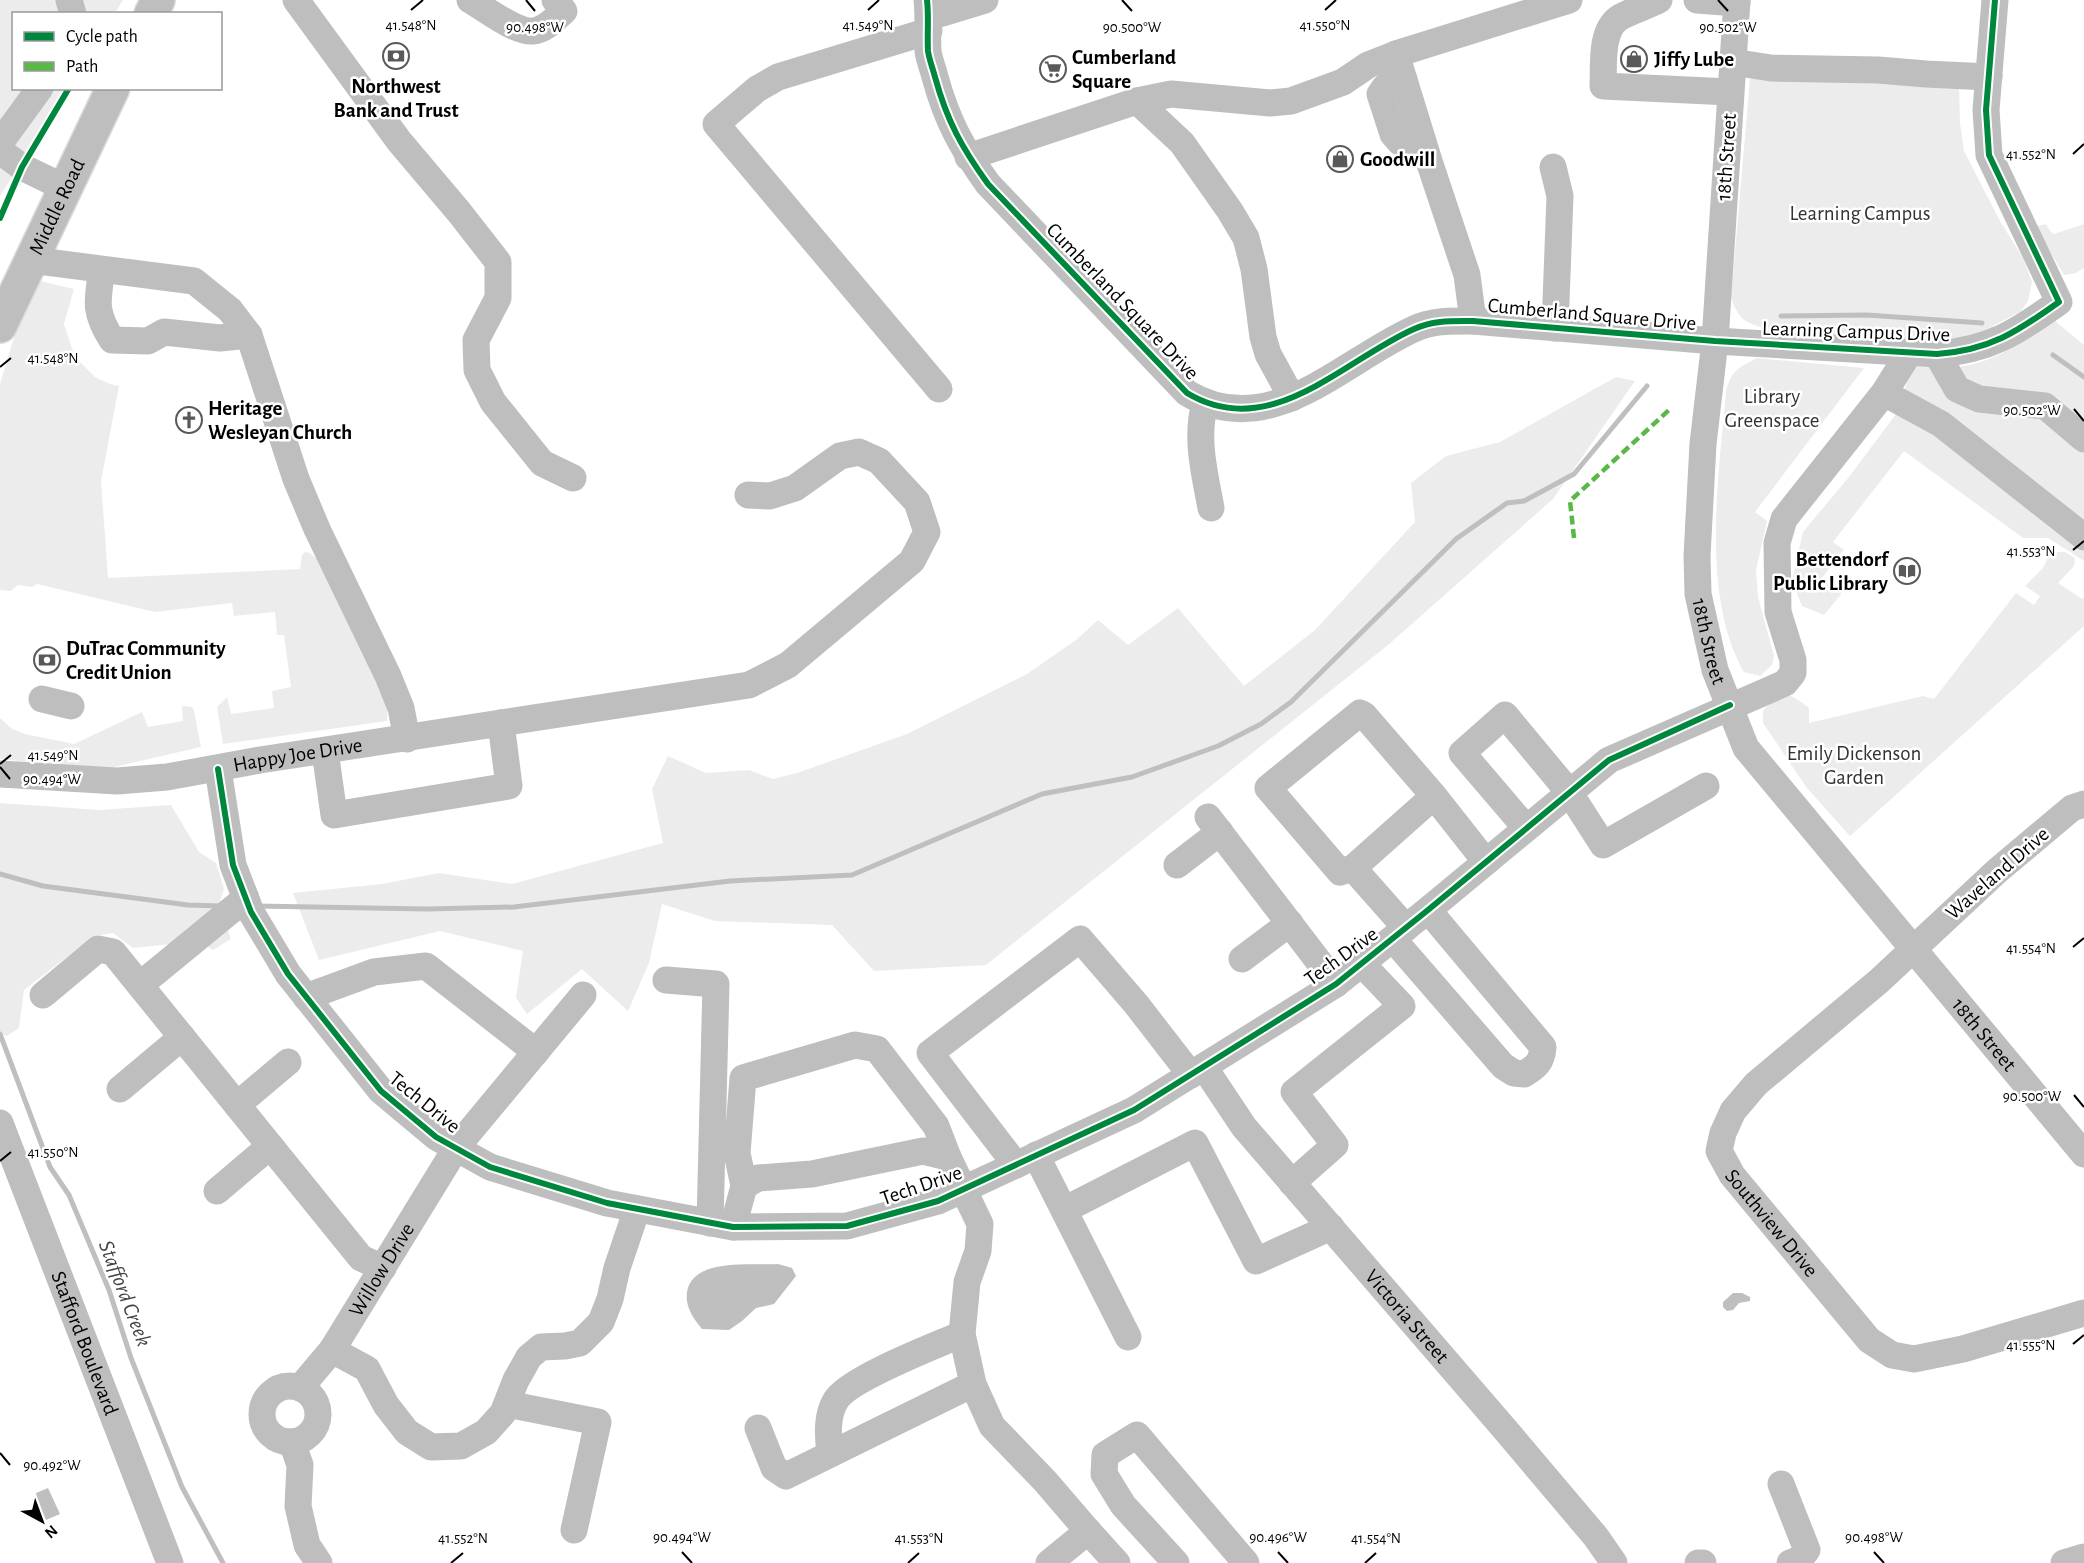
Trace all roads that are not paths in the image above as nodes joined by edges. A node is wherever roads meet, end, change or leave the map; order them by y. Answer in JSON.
{"nodes":[{"id":1,"x":296,"y":0,"type":"edge"},
{"id":2,"x":470,"y":0,"type":"edge"},
{"id":3,"x":555,"y":0,"type":"edge"},
{"id":4,"x":985,"y":0,"type":"edge"},
{"id":5,"x":1569,"y":0,"type":"edge"},
{"id":6,"x":1659,"y":0,"type":"edge"},
{"id":7,"x":1697,"y":0,"type":"edge"},
{"id":8,"x":1995,"y":0,"type":"edge"},
{"id":9,"x":1737,"y":1,"type":"edge"},
{"id":10,"x":928,"y":16,"type":"edge"},
{"id":11,"x":1396,"y":54,"type":"junction"},
{"id":12,"x":1732,"y":62,"type":"junction"},
{"id":13,"x":1989,"y":77,"type":"junction"},
{"id":14,"x":39,"y":90,"type":"edge"},
{"id":15,"x":112,"y":90,"type":"edge"},
{"id":16,"x":1730,"y":92,"type":"junction"},
{"id":17,"x":1137,"y":101,"type":"junction"},
{"id":18,"x":0,"y":143,"type":"edge"},
{"id":19,"x":0,"y":151,"type":"edge"},
{"id":20,"x":968,"y":157,"type":"junction"},
{"id":21,"x":1553,"y":167,"type":"dead end"},
{"id":22,"x":65,"y":188,"type":"junction"},
{"id":23,"x":31,"y":260,"type":"junction"},
{"id":24,"x":102,"y":270,"type":"junction"},
{"id":25,"x":1473,"y":321,"type":"junction"},
{"id":26,"x":0,"y":326,"type":"edge"},
{"id":27,"x":1555,"y":328,"type":"junction"},
{"id":28,"x":249,"y":335,"type":"junction"},
{"id":29,"x":1715,"y":341,"type":"junction"},
{"id":30,"x":1909,"y":353,"type":"junction"},
{"id":31,"x":1936,"y":354,"type":"junction"},
{"id":32,"x":939,"y":388,"type":"dead end"},
{"id":33,"x":1884,"y":393,"type":"junction"},
{"id":34,"x":1292,"y":398,"type":"junction"},
{"id":35,"x":1204,"y":404,"type":"junction"},
{"id":36,"x":2084,"y":439,"type":"edge"},
{"id":37,"x":573,"y":478,"type":"dead end"},
{"id":38,"x":748,"y":495,"type":"dead end"},
{"id":39,"x":1211,"y":508,"type":"dead end"},
{"id":40,"x":2084,"y":537,"type":"edge"},
{"id":41,"x":42,"y":699,"type":"dead end"},
{"id":42,"x":1730,"y":705,"type":"junction"},
{"id":43,"x":71,"y":706,"type":"dead end"},
{"id":44,"x":501,"y":723,"type":"junction"},
{"id":45,"x":407,"y":739,"type":"junction"},
{"id":46,"x":325,"y":751,"type":"junction"},
{"id":47,"x":218,"y":769,"type":"junction"},
{"id":48,"x":0,"y":774,"type":"edge"},
{"id":49,"x":1706,"y":786,"type":"dead end"},
{"id":50,"x":1569,"y":792,"type":"junction"},
{"id":51,"x":1434,"y":796,"type":"junction"},
{"id":52,"x":2084,"y":804,"type":"edge"},
{"id":53,"x":1526,"y":828,"type":"junction"},
{"id":54,"x":1486,"y":862,"type":"junction"},
{"id":55,"x":1177,"y":865,"type":"dead end"},
{"id":56,"x":1353,"y":868,"type":"junction"},
{"id":57,"x":246,"y":898,"type":"junction"},
{"id":58,"x":1428,"y":910,"type":"junction"},
{"id":59,"x":1290,"y":923,"type":"junction"},
{"id":60,"x":1400,"y":934,"type":"junction"},
{"id":61,"x":1914,"y":948,"type":"junction"},
{"id":62,"x":1242,"y":959,"type":"dead end"},
{"id":63,"x":1362,"y":964,"type":"junction"},
{"id":64,"x":666,"y":980,"type":"dead end"},
{"id":65,"x":1336,"y":984,"type":"junction"},
{"id":66,"x":140,"y":985,"type":"junction"},
{"id":67,"x":43,"y":994,"type":"dead end"},
{"id":68,"x":583,"y":995,"type":"dead end"},
{"id":69,"x":306,"y":997,"type":"junction"},
{"id":70,"x":182,"y":1037,"type":"junction"},
{"id":71,"x":536,"y":1052,"type":"junction"},
{"id":72,"x":288,"y":1062,"type":"dead end"},
{"id":73,"x":1197,"y":1071,"type":"junction"},
{"id":74,"x":120,"y":1089,"type":"dead end"},
{"id":75,"x":237,"y":1105,"type":"junction"},
{"id":76,"x":0,"y":1123,"type":"edge"},
{"id":77,"x":270,"y":1146,"type":"junction"},
{"id":78,"x":456,"y":1148,"type":"junction"},
{"id":79,"x":2084,"y":1154,"type":"edge"},
{"id":80,"x":948,"y":1157,"type":"junction"},
{"id":81,"x":1026,"y":1160,"type":"junction"},
{"id":82,"x":1292,"y":1183,"type":"junction"},
{"id":83,"x":744,"y":1186,"type":"junction"},
{"id":84,"x":965,"y":1189,"type":"junction"},
{"id":85,"x":217,"y":1191,"type":"dead end"},
{"id":86,"x":637,"y":1209,"type":"junction"},
{"id":87,"x":1064,"y":1210,"type":"junction"},
{"id":88,"x":721,"y":1225,"type":"junction"},
{"id":89,"x":1331,"y":1227,"type":"junction"},
{"id":90,"x":382,"y":1268,"type":"junction"},
{"id":91,"x":2084,"y":1313,"type":"edge"},
{"id":92,"x":962,"y":1334,"type":"junction"},
{"id":93,"x":1128,"y":1337,"type":"dead end"},
{"id":94,"x":332,"y":1350,"type":"junction"},
{"id":95,"x":973,"y":1384,"type":"junction"},
{"id":96,"x":300,"y":1388,"type":"junction"},
{"id":97,"x":507,"y":1404,"type":"junction"},
{"id":98,"x":758,"y":1428,"type":"dead end"},
{"id":99,"x":292,"y":1442,"type":"junction"},
{"id":100,"x":830,"y":1454,"type":"junction"},
{"id":101,"x":1781,"y":1484,"type":"dead end"},
{"id":102,"x":574,"y":1530,"type":"dead end"},
{"id":103,"x":1088,"y":1531,"type":"junction"},
{"id":104,"x":2084,"y":1557,"type":"edge"},
{"id":105,"x":170,"y":1563,"type":"edge"},
{"id":106,"x":319,"y":1563,"type":"edge"},
{"id":107,"x":1048,"y":1563,"type":"edge"},
{"id":108,"x":1117,"y":1563,"type":"edge"},
{"id":109,"x":1176,"y":1563,"type":"edge"},
{"id":110,"x":1246,"y":1563,"type":"edge"},
{"id":111,"x":1614,"y":1563,"type":"edge"},
{"id":112,"x":1790,"y":1563,"type":"edge"},
{"id":113,"x":2064,"y":1563,"type":"edge"}],
"edges":[{"from":1,"to":37,"type":"street"},
{"from":2,"to":3,"type":"street"},
{"from":4,"to":10,"type":"street"},
{"from":5,"to":11,"type":"street"},
{"from":6,"to":16,"type":"street"},
{"from":7,"to":9,"type":"street"},
{"from":8,"to":13,"type":"street","name":"Learning Campus Drive"},
{"from":9,"to":12,"type":"street","name":"18th Street"},
{"from":10,"to":20,"type":"street","name":"Cumberland Square Drive"},
{"from":10,"to":32,"type":"street"},
{"from":11,"to":17,"type":"street"},
{"from":11,"to":25,"type":"street"},
{"from":12,"to":13,"type":"street"},
{"from":12,"to":16,"type":"street","name":"18th Street"},
{"from":13,"to":31,"type":"street","name":"Learning Campus Drive"},
{"from":14,"to":18,"type":"street"},
{"from":15,"to":22,"type":"main road","name":"Middle Road"},
{"from":16,"to":29,"type":"street","name":"18th Street"},
{"from":17,"to":20,"type":"street"},
{"from":17,"to":34,"type":"street"},
{"from":19,"to":22,"type":"street"},
{"from":20,"to":35,"type":"street","name":"Cumberland Square Drive"},
{"from":21,"to":27,"type":"street"},
{"from":22,"to":23,"type":"main road","name":"Middle Road"},
{"from":23,"to":24,"type":"street"},
{"from":23,"to":26,"type":"main road","name":"Middle Road"},
{"from":24,"to":28,"type":"street"},
{"from":24,"to":28,"type":"street"},
{"from":25,"to":27,"type":"street","name":"Cumberland Square Drive"},
{"from":25,"to":34,"type":"street","name":"Cumberland Square Drive"},
{"from":27,"to":29,"type":"street","name":"Cumberland Square Drive"},
{"from":28,"to":45,"type":"street"},
{"from":29,"to":30,"type":"street","name":"Learning Campus Drive"},
{"from":29,"to":42,"type":"street","name":"18th Street"},
{"from":30,"to":31,"type":"street","name":"Learning Campus Drive"},
{"from":30,"to":33,"type":"street"},
{"from":31,"to":36,"type":"street"},
{"from":33,"to":40,"type":"street"},
{"from":33,"to":42,"type":"street","name":"Tech Drive"},
{"from":34,"to":35,"type":"street","name":"Cumberland Square Drive"},
{"from":35,"to":39,"type":"street"},
{"from":38,"to":44,"type":"street","name":"Happy Joe Drive"},
{"from":41,"to":43,"type":"street"},
{"from":42,"to":50,"type":"street","name":"Tech Drive"},
{"from":42,"to":61,"type":"street","name":"18th Street"},
{"from":44,"to":45,"type":"street","name":"Happy Joe Drive"},
{"from":44,"to":46,"type":"street"},
{"from":45,"to":46,"type":"street","name":"Happy Joe Drive"},
{"from":46,"to":47,"type":"street","name":"Happy Joe Drive"},
{"from":47,"to":48,"type":"street","name":"Happy Joe Drive"},
{"from":47,"to":57,"type":"street","name":"Tech Drive"},
{"from":49,"to":50,"type":"street"},
{"from":50,"to":53,"type":"street","name":"Tech Drive"},
{"from":50,"to":53,"type":"street"},
{"from":51,"to":54,"type":"street"},
{"from":51,"to":56,"type":"street"},
{"from":51,"to":56,"type":"street"},
{"from":52,"to":61,"type":"street","name":"Waveland Drive"},
{"from":53,"to":54,"type":"street","name":"Tech Drive"},
{"from":54,"to":58,"type":"street","name":"Tech Drive"},
{"from":55,"to":59,"type":"street"},
{"from":56,"to":60,"type":"street"},
{"from":57,"to":66,"type":"street"},
{"from":57,"to":69,"type":"street","name":"Tech Drive"},
{"from":58,"to":60,"type":"street","name":"Tech Drive"},
{"from":58,"to":60,"type":"street"},
{"from":59,"to":62,"type":"street"},
{"from":59,"to":65,"type":"street"},
{"from":60,"to":63,"type":"street","name":"Tech Drive"},
{"from":61,"to":79,"type":"street","name":"18th Street"},
{"from":61,"to":91,"type":"street","name":"Southview Drive"},
{"from":63,"to":65,"type":"street","name":"Tech Drive"},
{"from":63,"to":82,"type":"street"},
{"from":64,"to":88,"type":"street"},
{"from":65,"to":73,"type":"street","name":"Tech Drive"},
{"from":66,"to":67,"type":"street"},
{"from":66,"to":70,"type":"street"},
{"from":68,"to":71,"type":"street","name":"Willow Drive"},
{"from":69,"to":71,"type":"street"},
{"from":69,"to":78,"type":"street","name":"Tech Drive"},
{"from":70,"to":74,"type":"street"},
{"from":70,"to":75,"type":"street"},
{"from":71,"to":78,"type":"street","name":"Willow Drive"},
{"from":72,"to":75,"type":"street"},
{"from":73,"to":81,"type":"street","name":"Tech Drive"},
{"from":73,"to":81,"type":"street","name":"Victoria Street"},
{"from":73,"to":82,"type":"street","name":"Victoria Street"},
{"from":75,"to":77,"type":"street"},
{"from":76,"to":105,"type":"street","name":"Stafford Boulevard"},
{"from":77,"to":85,"type":"street"},
{"from":77,"to":90,"type":"street"},
{"from":78,"to":86,"type":"street","name":"Tech Drive"},
{"from":78,"to":90,"type":"street","name":"Willow Drive"},
{"from":80,"to":83,"type":"street"},
{"from":80,"to":83,"type":"street"},
{"from":80,"to":84,"type":"street"},
{"from":81,"to":84,"type":"street","name":"Tech Drive"},
{"from":81,"to":87,"type":"street"},
{"from":82,"to":89,"type":"street","name":"Victoria Street"},
{"from":83,"to":88,"type":"street"},
{"from":84,"to":88,"type":"street","name":"Tech Drive"},
{"from":84,"to":92,"type":"street"},
{"from":86,"to":88,"type":"street","name":"Tech Drive"},
{"from":86,"to":97,"type":"street"},
{"from":87,"to":89,"type":"street"},
{"from":87,"to":93,"type":"street"},
{"from":89,"to":111,"type":"street","name":"Victoria Street"},
{"from":90,"to":94,"type":"street","name":"Willow Drive"},
{"from":92,"to":95,"type":"street"},
{"from":92,"to":100,"type":"street"},
{"from":94,"to":96,"type":"street","name":"Willow Drive"},
{"from":94,"to":97,"type":"street"},
{"from":95,"to":100,"type":"street"},
{"from":95,"to":103,"type":"street"},
{"from":96,"to":99,"type":"street"},
{"from":96,"to":99,"type":"street"},
{"from":97,"to":102,"type":"street"},
{"from":98,"to":100,"type":"street"},
{"from":99,"to":106,"type":"street"},
{"from":101,"to":112,"type":"street"},
{"from":103,"to":107,"type":"street"},
{"from":103,"to":108,"type":"street"},
{"from":104,"to":113,"type":"street"},
{"from":109,"to":110,"type":"street"}]}
